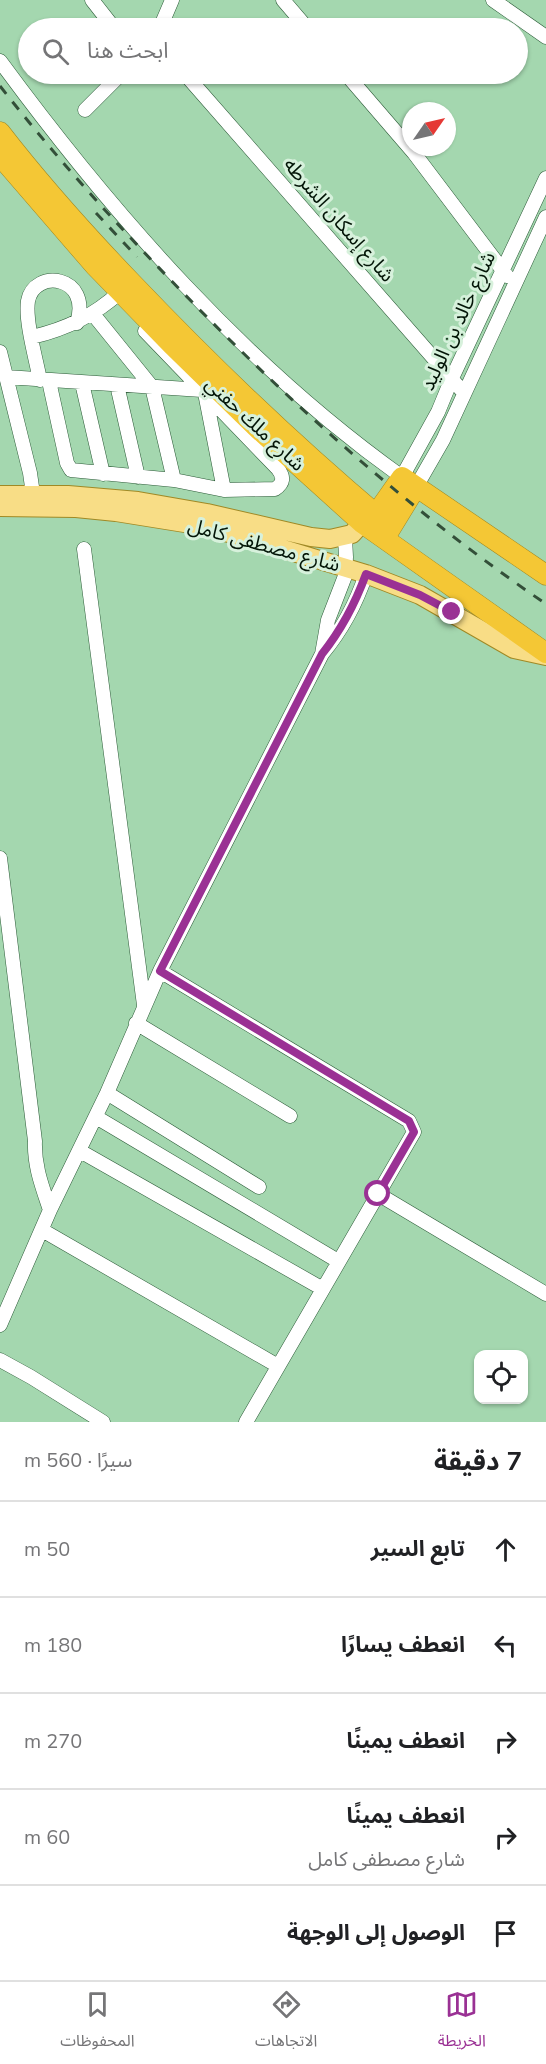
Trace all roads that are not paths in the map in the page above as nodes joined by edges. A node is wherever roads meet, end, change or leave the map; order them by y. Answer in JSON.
{"nodes":[{"id":1,"x":92,"y":0,"type":"edge"},
{"id":2,"x":172,"y":0,"type":"edge"},
{"id":3,"x":283,"y":0,"type":"edge"},
{"id":4,"x":493,"y":0,"type":"edge"},
{"id":5,"x":106,"y":18,"type":"edge"},
{"id":6,"x":164,"y":18,"type":"edge"},
{"id":7,"x":298,"y":18,"type":"edge"},
{"id":8,"x":518,"y":18,"type":"edge"},
{"id":9,"x":528,"y":25,"type":"edge"},
{"id":10,"x":546,"y":38,"type":"edge"},
{"id":11,"x":0,"y":61,"type":"edge"},
{"id":12,"x":111,"y":84,"type":"edge"},
{"id":13,"x":194,"y":84,"type":"edge"},
{"id":14,"x":355,"y":84,"type":"edge"},
{"id":15,"x":85,"y":110,"type":"dead end"},
{"id":16,"x":0,"y":132,"type":"edge"},
{"id":17,"x":0,"y":156,"type":"edge"},
{"id":18,"x":546,"y":178,"type":"edge"},
{"id":19,"x":546,"y":217,"type":"edge"},
{"id":20,"x":502,"y":271,"type":"junction"},
{"id":21,"x":515,"y":285,"type":"junction"},
{"id":22,"x":120,"y":292,"type":"junction"},
{"id":23,"x":93,"y":314,"type":"junction"},
{"id":24,"x":77,"y":323,"type":"junction"},
{"id":25,"x":145,"y":331,"type":"dead end"},
{"id":26,"x":32,"y":337,"type":"junction"},
{"id":27,"x":0,"y":352,"type":"edge"},
{"id":28,"x":6,"y":377,"type":"junction"},
{"id":29,"x":452,"y":378,"type":"junction"},
{"id":30,"x":44,"y":380,"type":"junction"},
{"id":31,"x":82,"y":383,"type":"junction"},
{"id":32,"x":117,"y":385,"type":"junction"},
{"id":33,"x":152,"y":387,"type":"junction"},
{"id":34,"x":203,"y":392,"type":"junction"},
{"id":35,"x":464,"y":393,"type":"junction"},
{"id":36,"x":103,"y":474,"type":"junction"},
{"id":37,"x":138,"y":477,"type":"junction"},
{"id":38,"x":174,"y":480,"type":"junction"},
{"id":39,"x":409,"y":482,"type":"junction"},
{"id":40,"x":224,"y":490,"type":"junction"},
{"id":41,"x":33,"y":494,"type":"junction"},
{"id":42,"x":0,"y":495,"type":"edge"},
{"id":43,"x":0,"y":507,"type":"edge"},
{"id":44,"x":369,"y":518,"type":"junction"},
{"id":45,"x":388,"y":533,"type":"junction"},
{"id":46,"x":345,"y":537,"type":"junction"},
{"id":47,"x":84,"y":549,"type":"dead end"},
{"id":48,"x":546,"y":575,"type":"edge"},
{"id":49,"x":344,"y":576,"type":"junction"},
{"id":50,"x":362,"y":585,"type":"junction"},
{"id":51,"x":322,"y":654,"type":"junction"},
{"id":52,"x":546,"y":655,"type":"edge"},
{"id":53,"x":0,"y":858,"type":"edge"},
{"id":54,"x":160,"y":971,"type":"junction"},
{"id":55,"x":144,"y":1005,"type":"junction"},
{"id":56,"x":136,"y":1023,"type":"junction"},
{"id":57,"x":107,"y":1093,"type":"junction"},
{"id":58,"x":290,"y":1116,"type":"dead end"},
{"id":59,"x":96,"y":1117,"type":"junction"},
{"id":60,"x":80,"y":1150,"type":"junction"},
{"id":61,"x":259,"y":1187,"type":"dead end"},
{"id":62,"x":378,"y":1194,"type":"junction"},
{"id":63,"x":50,"y":1210,"type":"junction"},
{"id":64,"x":42,"y":1230,"type":"junction"},
{"id":65,"x":338,"y":1261,"type":"junction"},
{"id":66,"x":323,"y":1289,"type":"junction"},
{"id":67,"x":546,"y":1294,"type":"edge"},
{"id":68,"x":0,"y":1325,"type":"edge"},
{"id":69,"x":0,"y":1360,"type":"edge"},
{"id":70,"x":278,"y":1366,"type":"junction"},
{"id":71,"x":103,"y":1422,"type":"edge"},
{"id":72,"x":246,"y":1422,"type":"edge"}],
"edges":[{"from":1,"to":5,"type":"street"},
{"from":2,"to":6,"type":"street"},
{"from":3,"to":7,"type":"street"},
{"from":4,"to":8,"type":"street"},
{"from":9,"to":10,"type":"street"},
{"from":11,"to":39,"type":"street"},
{"from":12,"to":15,"type":"street"},
{"from":13,"to":29,"type":"street","name":"شارع إسكان الشرطه"},
{"from":14,"to":20,"type":"street"},
{"from":16,"to":44,"type":"highway","name":"شارع ملك حفني"},
{"from":17,"to":22,"type":"highway","name":"شارع ملك حفني"},
{"from":18,"to":20,"type":"street","name":"شارع خالد بن الوليد"},
{"from":19,"to":21,"type":"street","name":"شارع خالد بن الوليد"},
{"from":20,"to":21,"type":"street"},
{"from":20,"to":29,"type":"street","name":"شارع خالد بن الوليد"},
{"from":21,"to":35,"type":"street","name":"شارع خالد بن الوليد"},
{"from":22,"to":23,"type":"street"},
{"from":22,"to":44,"type":"highway","name":"شارع ملك حفني"},
{"from":23,"to":24,"type":"street"},
{"from":23,"to":33,"type":"street"},
{"from":24,"to":26,"type":"street"},
{"from":24,"to":26,"type":"street"},
{"from":25,"to":34,"type":"street"},
{"from":26,"to":30,"type":"street"},
{"from":27,"to":28,"type":"street"},
{"from":28,"to":30,"type":"street"},
{"from":28,"to":41,"type":"street"},
{"from":29,"to":35,"type":"street","name":"شارع إسكان الشرطه"},
{"from":29,"to":39,"type":"street","name":"شارع خالد بن الوليد"},
{"from":30,"to":31,"type":"street"},
{"from":30,"to":36,"type":"street"},
{"from":31,"to":32,"type":"street"},
{"from":31,"to":36,"type":"street"},
{"from":32,"to":33,"type":"street"},
{"from":32,"to":37,"type":"street"},
{"from":33,"to":34,"type":"street"},
{"from":33,"to":38,"type":"street"},
{"from":34,"to":40,"type":"street"},
{"from":34,"to":40,"type":"street"},
{"from":35,"to":39,"type":"street","name":"شارع خالد بن الوليد"},
{"from":36,"to":37,"type":"street"},
{"from":37,"to":38,"type":"street"},
{"from":38,"to":40,"type":"street"},
{"from":39,"to":44,"type":"highway","name":"شارع مصطفى كامل"},
{"from":39,"to":45,"type":"highway"},
{"from":39,"to":48,"type":"highway"},
{"from":41,"to":42,"type":"main road","name":"شارع مصطفى كامل"},
{"from":41,"to":46,"type":"main road","name":"شارع مصطفى كامل"},
{"from":43,"to":49,"type":"main road","name":"شارع مصطفى كامل"},
{"from":44,"to":45,"type":"highway","name":"شارع ملك حفني"},
{"from":44,"to":46,"type":"main road","name":"شارع مصطفى كامل"},
{"from":45,"to":52,"type":"highway","name":"شارع ملك حفني"},
{"from":46,"to":49,"type":"street"},
{"from":47,"to":55,"type":"street"},
{"from":49,"to":50,"type":"main road","name":"شارع مصطفى كامل"},
{"from":49,"to":51,"type":"street"},
{"from":50,"to":51,"type":"street"},
{"from":50,"to":52,"type":"main road","name":"شارع مصطفى كامل"},
{"from":51,"to":54,"type":"street"},
{"from":53,"to":63,"type":"street"},
{"from":54,"to":55,"type":"street"},
{"from":54,"to":62,"type":"street"},
{"from":55,"to":56,"type":"street"},
{"from":56,"to":57,"type":"street"},
{"from":56,"to":58,"type":"street"},
{"from":57,"to":59,"type":"street"},
{"from":57,"to":61,"type":"street"},
{"from":59,"to":60,"type":"street"},
{"from":59,"to":65,"type":"street"},
{"from":60,"to":63,"type":"street"},
{"from":60,"to":66,"type":"street"},
{"from":62,"to":65,"type":"street"},
{"from":62,"to":67,"type":"street"},
{"from":63,"to":64,"type":"street"},
{"from":64,"to":68,"type":"street"},
{"from":64,"to":70,"type":"street"},
{"from":65,"to":66,"type":"street"},
{"from":66,"to":70,"type":"street"},
{"from":69,"to":71,"type":"street"},
{"from":70,"to":72,"type":"street"}]}
